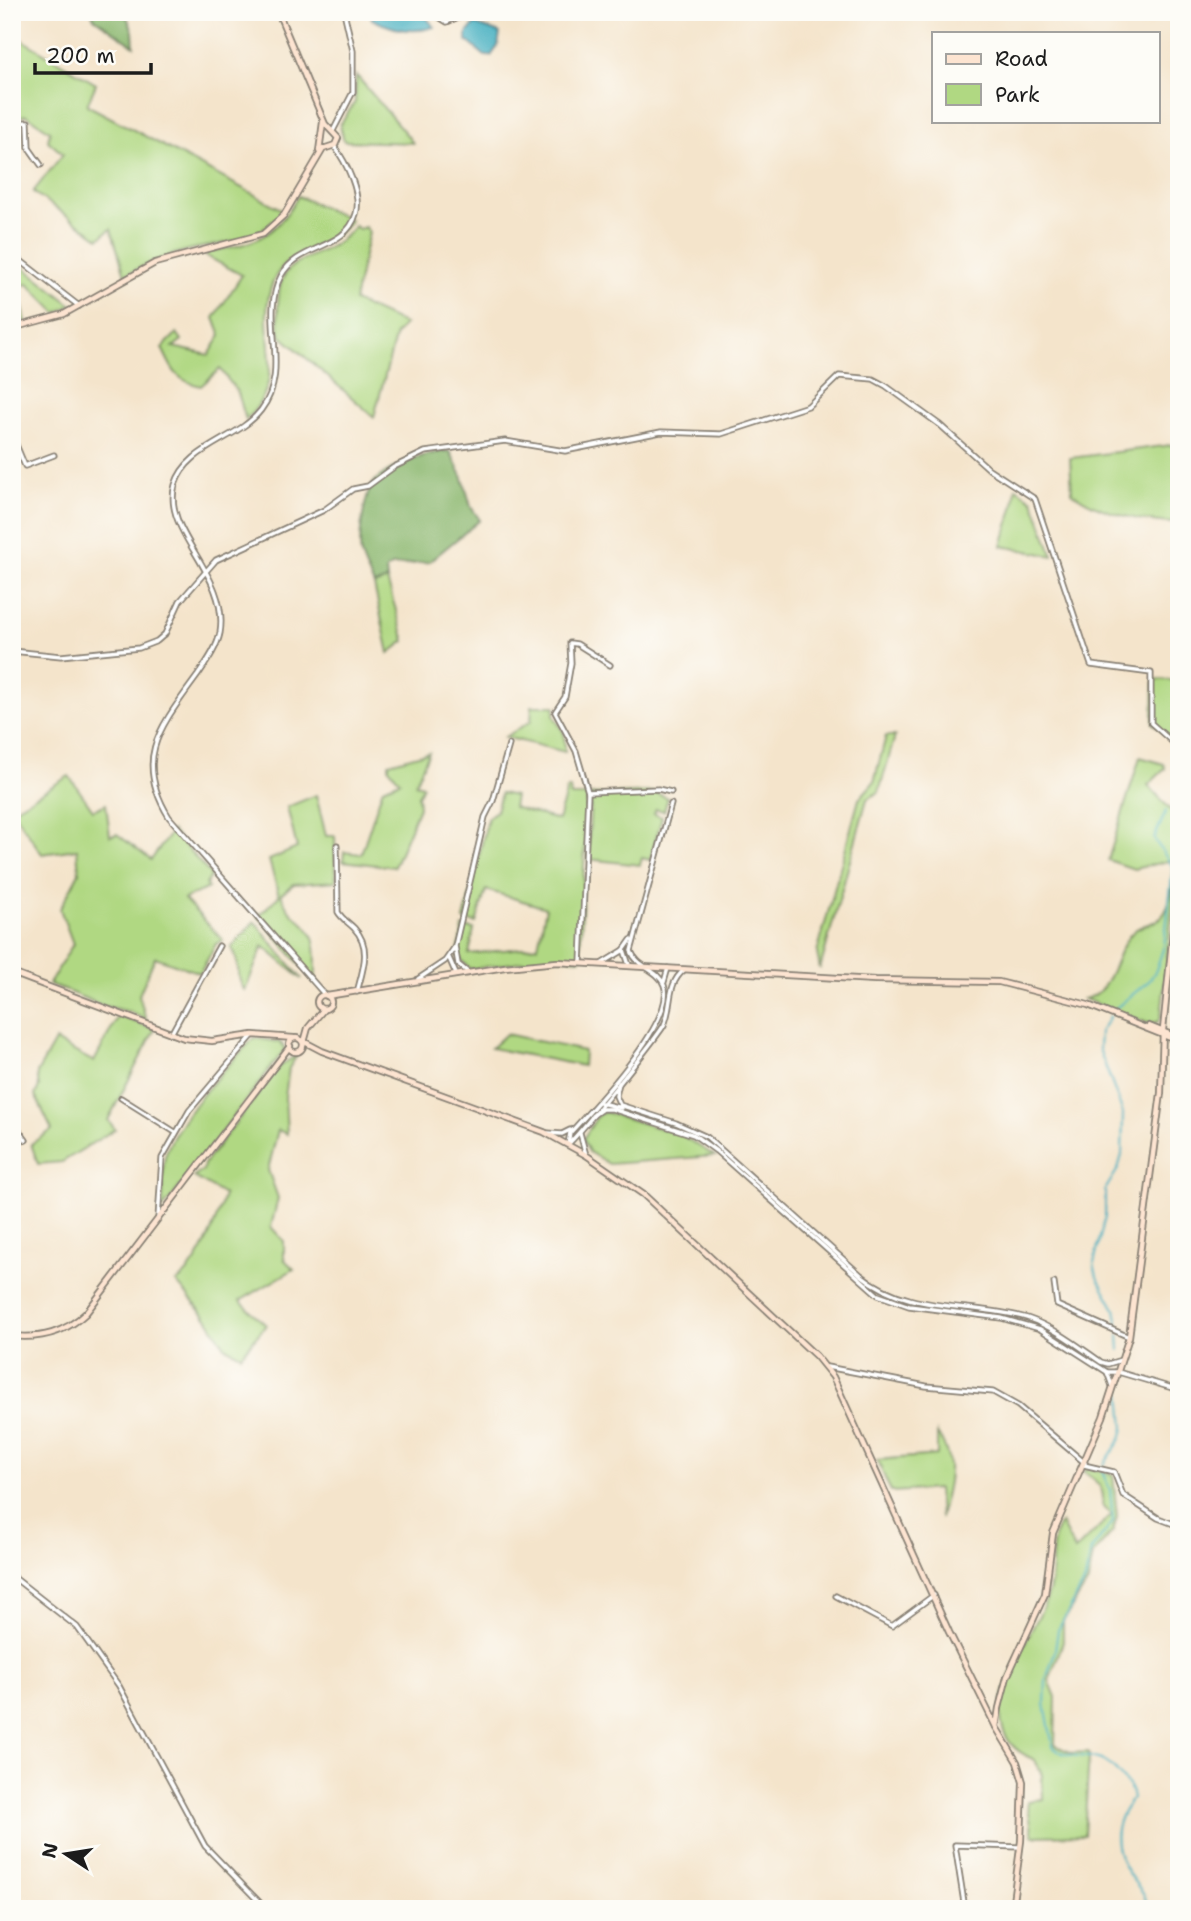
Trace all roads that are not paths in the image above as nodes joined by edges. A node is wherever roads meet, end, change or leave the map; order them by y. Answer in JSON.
{"nodes":[{"id":1,"x":278,"y":12,"type":"edge"},
{"id":2,"x":347,"y":12,"type":"edge"},
{"id":3,"x":431,"y":12,"type":"edge"},
{"id":4,"x":470,"y":12,"type":"edge"},
{"id":5,"x":518,"y":12,"type":"edge"},
{"id":6,"x":565,"y":12,"type":"edge"},
{"id":7,"x":322,"y":117,"type":"junction"},
{"id":8,"x":12,"y":123,"type":"edge"},
{"id":9,"x":332,"y":131,"type":"junction"},
{"id":10,"x":323,"y":137,"type":"junction"},
{"id":11,"x":331,"y":146,"type":"junction"},
{"id":12,"x":316,"y":159,"type":"junction"},
{"id":13,"x":41,"y":164,"type":"dead end"},
{"id":14,"x":12,"y":254,"type":"edge"},
{"id":15,"x":79,"y":306,"type":"junction"},
{"id":16,"x":12,"y":328,"type":"edge"},
{"id":17,"x":12,"y":435,"type":"edge"},
{"id":18,"x":54,"y":456,"type":"dead end"},
{"id":19,"x":206,"y":569,"type":"junction"},
{"id":20,"x":12,"y":651,"type":"edge"},
{"id":21,"x":610,"y":665,"type":"dead end"},
{"id":22,"x":509,"y":745,"type":"dead end"},
{"id":23,"x":1179,"y":748,"type":"edge"},
{"id":24,"x":589,"y":792,"type":"junction"},
{"id":25,"x":671,"y":792,"type":"dead end"},
{"id":26,"x":671,"y":804,"type":"dead end"},
{"id":27,"x":337,"y":845,"type":"dead end"},
{"id":28,"x":1179,"y":872,"type":"edge"},
{"id":29,"x":1176,"y":924,"type":"edge"},
{"id":30,"x":634,"y":935,"type":"junction"},
{"id":31,"x":219,"y":946,"type":"dead end"},
{"id":32,"x":455,"y":946,"type":"junction"},
{"id":33,"x":624,"y":950,"type":"junction"},
{"id":34,"x":631,"y":951,"type":"junction"},
{"id":35,"x":449,"y":956,"type":"junction"},
{"id":36,"x":456,"y":960,"type":"junction"},
{"id":37,"x":581,"y":963,"type":"junction"},
{"id":38,"x":601,"y":964,"type":"junction"},
{"id":39,"x":627,"y":965,"type":"junction"},
{"id":40,"x":645,"y":967,"type":"junction"},
{"id":41,"x":668,"y":968,"type":"junction"},
{"id":42,"x":686,"y":969,"type":"junction"},
{"id":43,"x":469,"y":972,"type":"junction"},
{"id":44,"x":12,"y":973,"type":"edge"},
{"id":45,"x":454,"y":974,"type":"junction"},
{"id":46,"x":416,"y":981,"type":"junction"},
{"id":47,"x":664,"y":983,"type":"junction"},
{"id":48,"x":672,"y":983,"type":"junction"},
{"id":49,"x":357,"y":992,"type":"junction"},
{"id":50,"x":345,"y":993,"type":"junction"},
{"id":51,"x":326,"y":996,"type":"junction"},
{"id":52,"x":331,"y":1004,"type":"junction"},
{"id":53,"x":317,"y":1005,"type":"junction"},
{"id":54,"x":324,"y":1009,"type":"junction"},
{"id":55,"x":1164,"y":1019,"type":"junction"},
{"id":56,"x":1145,"y":1026,"type":"junction"},
{"id":57,"x":1154,"y":1027,"type":"junction"},
{"id":58,"x":1163,"y":1030,"type":"junction"},
{"id":59,"x":171,"y":1034,"type":"junction"},
{"id":60,"x":253,"y":1035,"type":"junction"},
{"id":61,"x":1161,"y":1036,"type":"junction"},
{"id":62,"x":272,"y":1037,"type":"junction"},
{"id":63,"x":1175,"y":1037,"type":"edge"},
{"id":64,"x":295,"y":1038,"type":"junction"},
{"id":65,"x":1163,"y":1045,"type":"junction"},
{"id":66,"x":290,"y":1046,"type":"junction"},
{"id":67,"x":301,"y":1046,"type":"junction"},
{"id":68,"x":322,"y":1051,"type":"junction"},
{"id":69,"x":278,"y":1064,"type":"junction"},
{"id":70,"x":619,"y":1083,"type":"junction"},
{"id":71,"x":606,"y":1090,"type":"junction"},
{"id":72,"x":121,"y":1098,"type":"dead end"},
{"id":73,"x":600,"y":1104,"type":"junction"},
{"id":74,"x":612,"y":1109,"type":"junction"},
{"id":75,"x":633,"y":1110,"type":"junction"},
{"id":76,"x":590,"y":1113,"type":"junction"},
{"id":77,"x":12,"y":1121,"type":"edge"},
{"id":78,"x":575,"y":1128,"type":"junction"},
{"id":79,"x":175,"y":1132,"type":"junction"},
{"id":80,"x":544,"y":1132,"type":"junction"},
{"id":81,"x":580,"y":1133,"type":"junction"},
{"id":82,"x":26,"y":1140,"type":"dead end"},
{"id":83,"x":568,"y":1144,"type":"junction"},
{"id":84,"x":586,"y":1155,"type":"junction"},
{"id":85,"x":158,"y":1219,"type":"junction"},
{"id":86,"x":1054,"y":1283,"type":"dead end"},
{"id":87,"x":12,"y":1336,"type":"edge"},
{"id":88,"x":1129,"y":1337,"type":"junction"},
{"id":89,"x":1122,"y":1359,"type":"junction"},
{"id":90,"x":1108,"y":1364,"type":"junction"},
{"id":91,"x":827,"y":1367,"type":"junction"},
{"id":92,"x":1107,"y":1372,"type":"junction"},
{"id":93,"x":1118,"y":1372,"type":"junction"},
{"id":94,"x":1113,"y":1389,"type":"junction"},
{"id":95,"x":1179,"y":1390,"type":"edge"},
{"id":96,"x":1084,"y":1464,"type":"junction"},
{"id":97,"x":1179,"y":1526,"type":"edge"},
{"id":98,"x":12,"y":1576,"type":"edge"},
{"id":99,"x":933,"y":1595,"type":"junction"},
{"id":100,"x":836,"y":1596,"type":"dead end"},
{"id":101,"x":999,"y":1708,"type":"junction"},
{"id":102,"x":989,"y":1713,"type":"junction"},
{"id":103,"x":995,"y":1719,"type":"junction"},
{"id":104,"x":1020,"y":1847,"type":"junction"},
{"id":105,"x":266,"y":1909,"type":"edge"},
{"id":106,"x":965,"y":1909,"type":"edge"},
{"id":107,"x":1012,"y":1909,"type":"edge"}],
"edges":[{"from":1,"to":7,"type":"street"},
{"from":2,"to":9,"type":"street"},
{"from":3,"to":4,"type":"street"},
{"from":5,"to":6,"type":"street"},
{"from":7,"to":9,"type":"street"},
{"from":7,"to":10,"type":"street"},
{"from":8,"to":13,"type":"street"},
{"from":9,"to":10,"type":"street"},
{"from":9,"to":11,"type":"street"},
{"from":10,"to":11,"type":"street"},
{"from":10,"to":12,"type":"street"},
{"from":11,"to":12,"type":"street"},
{"from":11,"to":19,"type":"street"},
{"from":12,"to":15,"type":"street"},
{"from":14,"to":15,"type":"street"},
{"from":15,"to":16,"type":"street"},
{"from":17,"to":18,"type":"street"},
{"from":19,"to":20,"type":"street"},
{"from":19,"to":23,"type":"street"},
{"from":19,"to":51,"type":"street"},
{"from":21,"to":24,"type":"street"},
{"from":22,"to":32,"type":"street"},
{"from":24,"to":25,"type":"street"},
{"from":24,"to":37,"type":"street"},
{"from":26,"to":30,"type":"street"},
{"from":27,"to":49,"type":"street"},
{"from":28,"to":29,"type":"street"},
{"from":29,"to":55,"type":"street"},
{"from":30,"to":33,"type":"street"},
{"from":30,"to":34,"type":"street"},
{"from":31,"to":59,"type":"street"},
{"from":32,"to":35,"type":"street"},
{"from":32,"to":36,"type":"street"},
{"from":33,"to":38,"type":"street"},
{"from":33,"to":39,"type":"street"},
{"from":34,"to":39,"type":"street"},
{"from":34,"to":40,"type":"street"},
{"from":35,"to":45,"type":"street"},
{"from":35,"to":46,"type":"street"},
{"from":36,"to":43,"type":"street"},
{"from":36,"to":45,"type":"street"},
{"from":37,"to":38,"type":"street"},
{"from":37,"to":43,"type":"street"},
{"from":38,"to":39,"type":"street"},
{"from":39,"to":40,"type":"street"},
{"from":40,"to":41,"type":"street"},
{"from":40,"to":47,"type":"street"},
{"from":41,"to":42,"type":"street"},
{"from":41,"to":47,"type":"street"},
{"from":41,"to":48,"type":"street"},
{"from":42,"to":48,"type":"street"},
{"from":42,"to":56,"type":"street"},
{"from":43,"to":45,"type":"street"},
{"from":44,"to":59,"type":"street"},
{"from":45,"to":46,"type":"street"},
{"from":46,"to":49,"type":"street"},
{"from":47,"to":71,"type":"street"},
{"from":48,"to":70,"type":"street"},
{"from":49,"to":50,"type":"street"},
{"from":50,"to":51,"type":"street"},
{"from":50,"to":52,"type":"street"},
{"from":51,"to":52,"type":"street"},
{"from":51,"to":53,"type":"street"},
{"from":52,"to":54,"type":"street"},
{"from":53,"to":54,"type":"street"},
{"from":53,"to":64,"type":"street"},
{"from":54,"to":67,"type":"street"},
{"from":55,"to":57,"type":"street"},
{"from":55,"to":58,"type":"street"},
{"from":55,"to":63,"type":"street"},
{"from":56,"to":57,"type":"street"},
{"from":56,"to":61,"type":"street"},
{"from":57,"to":58,"type":"street"},
{"from":58,"to":61,"type":"street"},
{"from":58,"to":63,"type":"street"},
{"from":59,"to":60,"type":"street"},
{"from":60,"to":62,"type":"street"},
{"from":60,"to":79,"type":"street"},
{"from":61,"to":63,"type":"street"},
{"from":61,"to":65,"type":"street"},
{"from":62,"to":64,"type":"street"},
{"from":62,"to":66,"type":"street"},
{"from":63,"to":65,"type":"street"},
{"from":64,"to":66,"type":"street"},
{"from":64,"to":67,"type":"street"},
{"from":65,"to":88,"type":"street"},
{"from":66,"to":67,"type":"street"},
{"from":66,"to":69,"type":"street"},
{"from":67,"to":68,"type":"street"},
{"from":67,"to":68,"type":"street"},
{"from":67,"to":69,"type":"street"},
{"from":68,"to":80,"type":"street"},
{"from":69,"to":85,"type":"street"},
{"from":70,"to":73,"type":"street"},
{"from":70,"to":75,"type":"street"},
{"from":71,"to":73,"type":"street"},
{"from":71,"to":76,"type":"street"},
{"from":72,"to":79,"type":"street"},
{"from":73,"to":74,"type":"street"},
{"from":73,"to":75,"type":"street"},
{"from":73,"to":76,"type":"street"},
{"from":74,"to":76,"type":"street"},
{"from":74,"to":92,"type":"street"},
{"from":75,"to":90,"type":"street"},
{"from":76,"to":78,"type":"street"},
{"from":76,"to":81,"type":"street"},
{"from":77,"to":82,"type":"street"},
{"from":78,"to":80,"type":"street"},
{"from":78,"to":83,"type":"street"},
{"from":79,"to":85,"type":"street"},
{"from":80,"to":83,"type":"street"},
{"from":81,"to":83,"type":"street"},
{"from":81,"to":84,"type":"street"},
{"from":83,"to":84,"type":"street"},
{"from":84,"to":91,"type":"street"},
{"from":85,"to":87,"type":"street"},
{"from":86,"to":88,"type":"street"},
{"from":88,"to":89,"type":"street"},
{"from":89,"to":90,"type":"street"},
{"from":89,"to":93,"type":"street"},
{"from":90,"to":93,"type":"street"},
{"from":91,"to":96,"type":"street"},
{"from":91,"to":99,"type":"street"},
{"from":92,"to":93,"type":"street"},
{"from":92,"to":94,"type":"street"},
{"from":93,"to":94,"type":"street"},
{"from":93,"to":95,"type":"street"},
{"from":94,"to":96,"type":"street"},
{"from":96,"to":97,"type":"street"},
{"from":96,"to":101,"type":"street"},
{"from":98,"to":105,"type":"street"},
{"from":99,"to":100,"type":"street"},
{"from":99,"to":102,"type":"street"},
{"from":101,"to":102,"type":"street"},
{"from":101,"to":103,"type":"street"},
{"from":102,"to":103,"type":"street"},
{"from":103,"to":104,"type":"street"},
{"from":104,"to":106,"type":"street"},
{"from":104,"to":107,"type":"street"}]}
